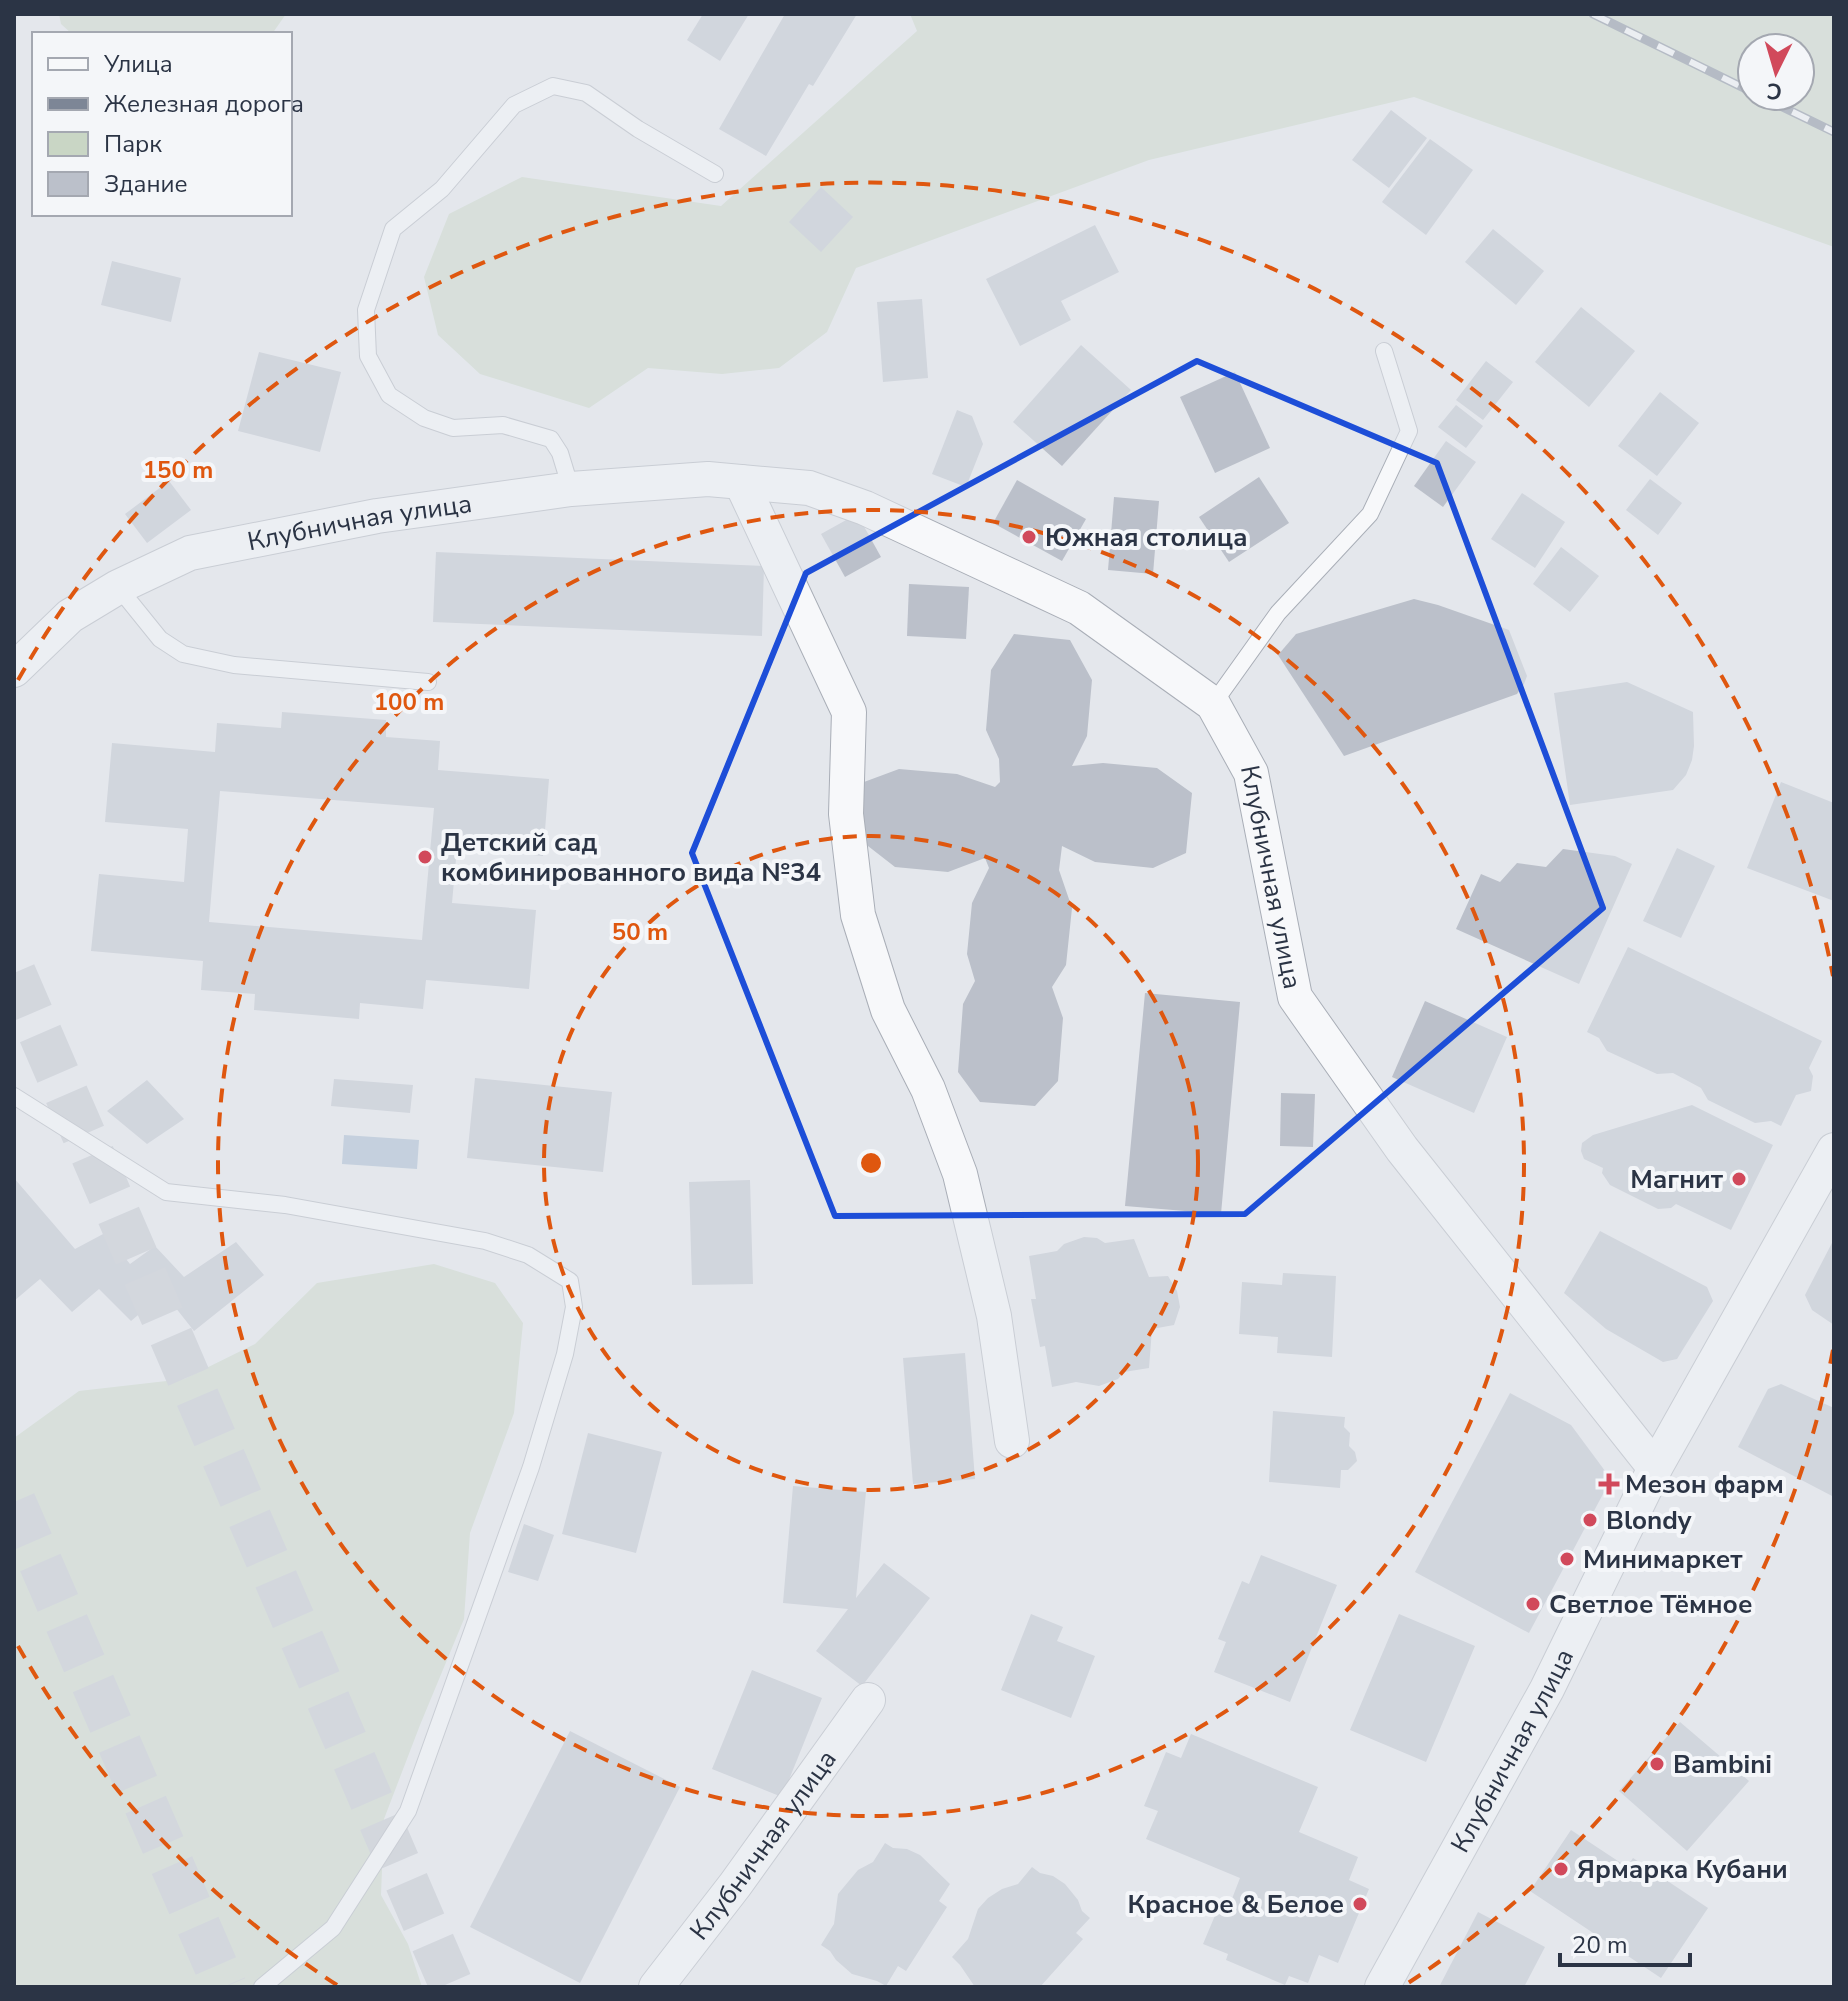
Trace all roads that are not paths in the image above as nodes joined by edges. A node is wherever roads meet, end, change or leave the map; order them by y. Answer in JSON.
{"nodes":[{"id":1,"x":715,"y":174,"type":"dead end"},
{"id":2,"x":1384,"y":351,"type":"dead end"},
{"id":3,"x":741,"y":482,"type":"junction"},
{"id":4,"x":571,"y":489,"type":"junction"},
{"id":5,"x":118,"y":587,"type":"junction"},
{"id":6,"x":14,"y":670,"type":"edge"},
{"id":7,"x":428,"y":682,"type":"dead end"},
{"id":8,"x":1213,"y":704,"type":"junction"},
{"id":9,"x":14,"y":1096,"type":"edge"},
{"id":10,"x":1834,"y":1150,"type":"edge"},
{"id":11,"x":1012,"y":1441,"type":"dead end"},
{"id":12,"x":1655,"y":1468,"type":"junction"},
{"id":13,"x":868,"y":1700,"type":"dead end"},
{"id":14,"x":262,"y":1987,"type":"edge"},
{"id":15,"x":656,"y":1987,"type":"edge"},
{"id":16,"x":1382,"y":1987,"type":"edge"}],
"edges":[{"from":1,"to":4,"type":"lane"},
{"from":2,"to":8,"type":"lane"},
{"from":3,"to":4,"type":"street","name":"Клубничная улица"},
{"from":3,"to":8,"type":"street","name":"Клубничная улица"},
{"from":3,"to":11,"type":"street"},
{"from":4,"to":5,"type":"street","name":"Клубничная улица"},
{"from":5,"to":6,"type":"street","name":"Клубничная улица"},
{"from":5,"to":7,"type":"lane"},
{"from":8,"to":12,"type":"street","name":"Клубничная улица"},
{"from":9,"to":14,"type":"lane"},
{"from":10,"to":12,"type":"street","name":"Клубничная улица"},
{"from":12,"to":16,"type":"street","name":"Клубничная улица"},
{"from":13,"to":15,"type":"street","name":"Клубничная улица"}]}
